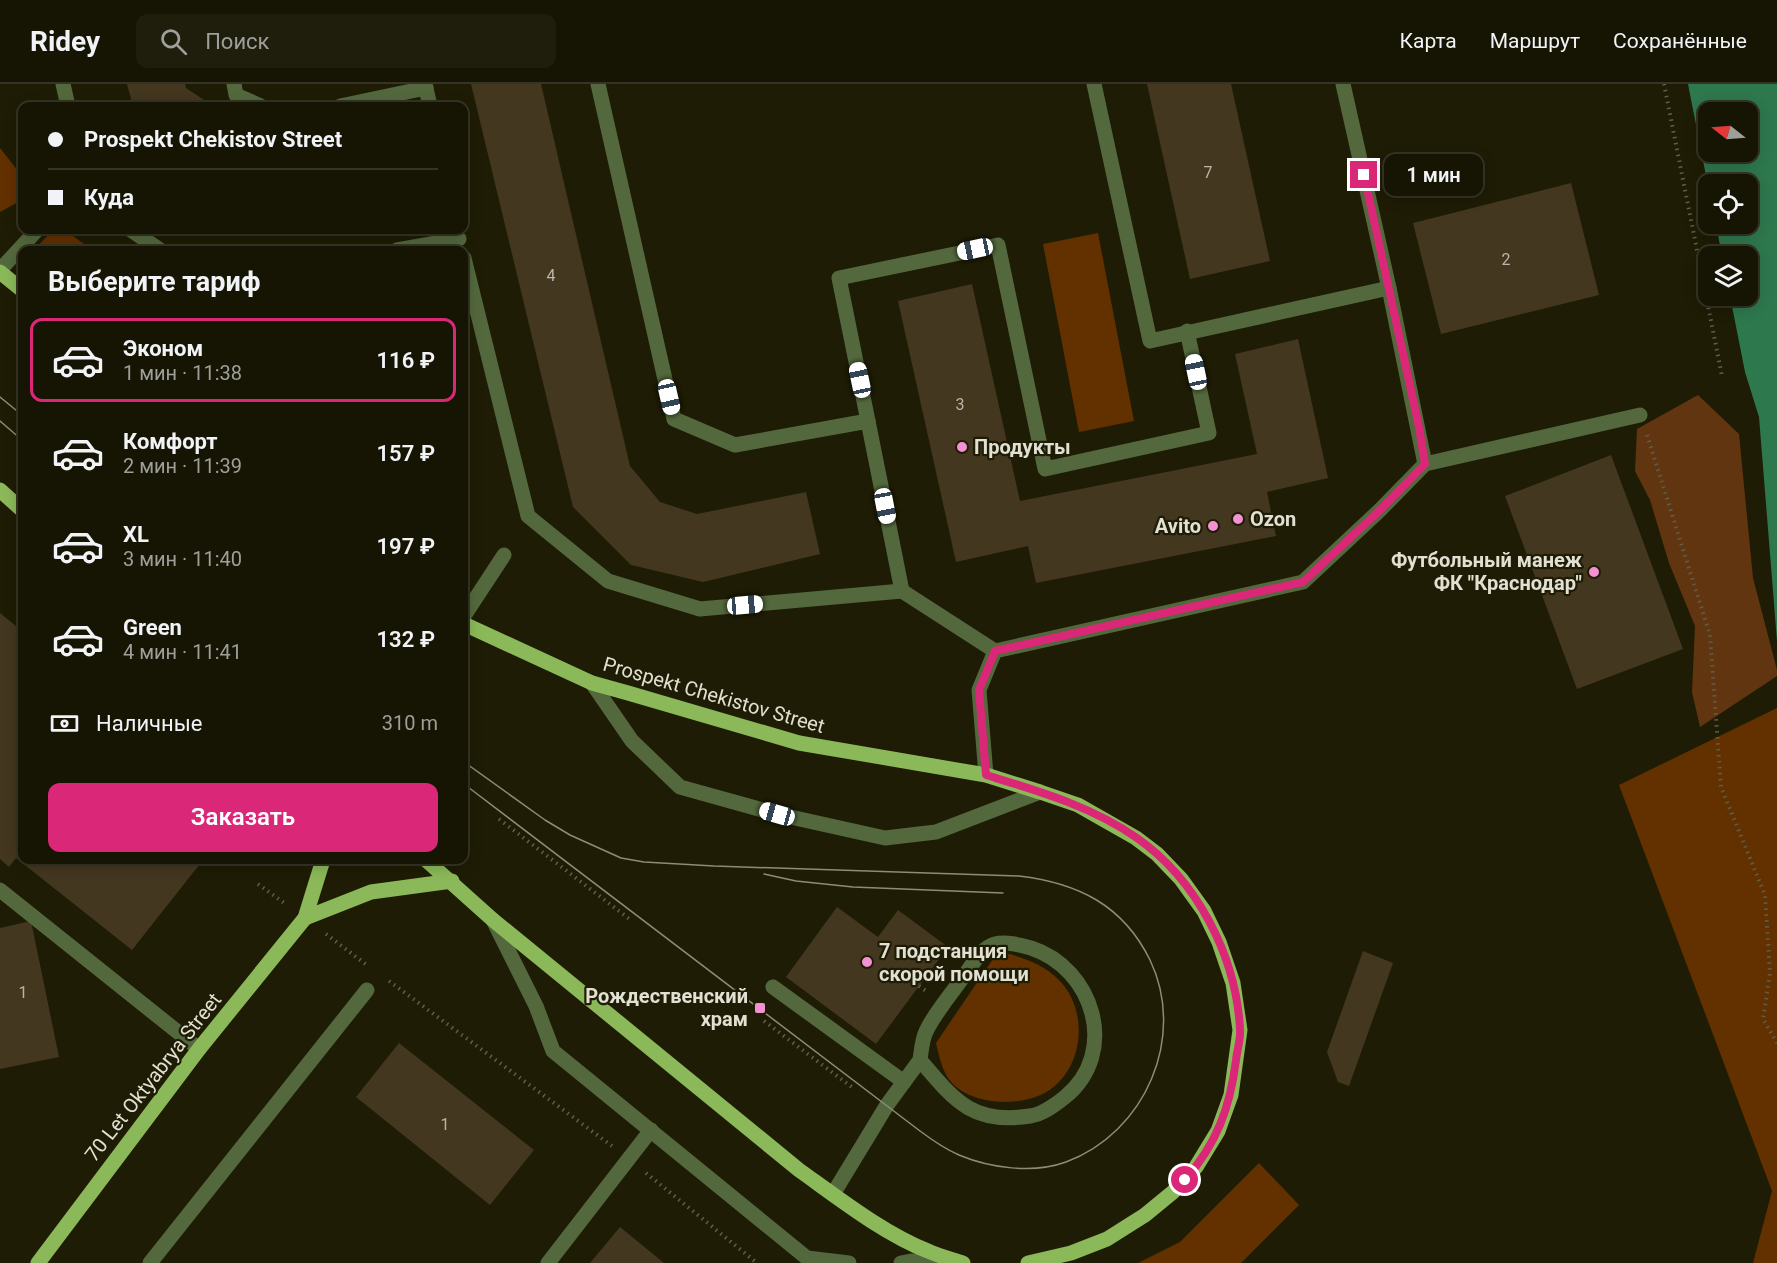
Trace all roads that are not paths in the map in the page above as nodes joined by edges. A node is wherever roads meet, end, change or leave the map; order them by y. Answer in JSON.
{"nodes":[{"id":1,"x":63,"y":84,"type":"edge"},
{"id":2,"x":234,"y":84,"type":"edge"},
{"id":3,"x":598,"y":84,"type":"edge"},
{"id":4,"x":1094,"y":84,"type":"edge"},
{"id":5,"x":1343,"y":84,"type":"edge"},
{"id":6,"x":425,"y":86,"type":"edge"},
{"id":7,"x":67,"y":102,"type":"edge"},
{"id":8,"x":253,"y":102,"type":"edge"},
{"id":9,"x":357,"y":102,"type":"edge"},
{"id":10,"x":429,"y":102,"type":"edge"},
{"id":11,"x":33,"y":234,"type":"edge"},
{"id":12,"x":136,"y":234,"type":"edge"},
{"id":13,"x":459,"y":240,"type":"edge"},
{"id":14,"x":23,"y":246,"type":"edge"},
{"id":15,"x":154,"y":246,"type":"edge"},
{"id":16,"x":422,"y":246,"type":"edge"},
{"id":17,"x":18,"y":251,"type":"edge"},
{"id":18,"x":0,"y":271,"type":"edge"},
{"id":19,"x":468,"y":274,"type":"edge"},
{"id":20,"x":18,"y":287,"type":"edge"},
{"id":21,"x":1389,"y":288,"type":"junction"},
{"id":22,"x":1187,"y":331,"type":"junction"},
{"id":23,"x":1641,"y":415,"type":"road end"},
{"id":24,"x":868,"y":421,"type":"junction"},
{"id":25,"x":1425,"y":464,"type":"junction"},
{"id":26,"x":0,"y":490,"type":"edge"},
{"id":27,"x":18,"y":506,"type":"edge"},
{"id":28,"x":504,"y":555,"type":"dead end"},
{"id":29,"x":902,"y":591,"type":"junction"},
{"id":30,"x":468,"y":610,"type":"edge"},
{"id":31,"x":468,"y":626,"type":"edge"},
{"id":32,"x":995,"y":651,"type":"junction"},
{"id":33,"x":592,"y":683,"type":"junction"},
{"id":34,"x":986,"y":775,"type":"junction"},
{"id":35,"x":1040,"y":792,"type":"junction"},
{"id":36,"x":322,"y":864,"type":"edge"},
{"id":37,"x":431,"y":864,"type":"edge"},
{"id":38,"x":452,"y":881,"type":"junction"},
{"id":39,"x":0,"y":890,"type":"edge"},
{"id":40,"x":305,"y":918,"type":"junction"},
{"id":41,"x":493,"y":920,"type":"junction"},
{"id":42,"x":773,"y":987,"type":"dead end"},
{"id":43,"x":367,"y":990,"type":"dead end"},
{"id":44,"x":199,"y":1049,"type":"junction"},
{"id":45,"x":920,"y":1060,"type":"junction"},
{"id":46,"x":904,"y":1082,"type":"junction"},
{"id":47,"x":651,"y":1130,"type":"junction"},
{"id":48,"x":833,"y":1194,"type":"junction"},
{"id":49,"x":810,"y":1261,"type":"edge"},
{"id":50,"x":38,"y":1263,"type":"edge"},
{"id":51,"x":150,"y":1263,"type":"edge"},
{"id":52,"x":548,"y":1263,"type":"edge"},
{"id":53,"x":849,"y":1263,"type":"edge"},
{"id":54,"x":901,"y":1263,"type":"edge"},
{"id":55,"x":953,"y":1263,"type":"edge"},
{"id":56,"x":963,"y":1263,"type":"edge"},
{"id":57,"x":1028,"y":1263,"type":"edge"}],
"edges":[{"from":1,"to":7,"type":"street"},
{"from":2,"to":8,"type":"street"},
{"from":3,"to":24,"type":"street"},
{"from":4,"to":22,"type":"street"},
{"from":5,"to":21,"type":"street"},
{"from":6,"to":9,"type":"street"},
{"from":6,"to":10,"type":"street"},
{"from":11,"to":14,"type":"street"},
{"from":12,"to":15,"type":"street"},
{"from":13,"to":16,"type":"street"},
{"from":17,"to":18,"type":"street"},
{"from":18,"to":20,"type":"main road"},
{"from":19,"to":29,"type":"street"},
{"from":21,"to":22,"type":"street"},
{"from":21,"to":25,"type":"street"},
{"from":22,"to":24,"type":"street"},
{"from":23,"to":25,"type":"street"},
{"from":24,"to":29,"type":"street"},
{"from":25,"to":32,"type":"street"},
{"from":26,"to":27,"type":"main road"},
{"from":28,"to":30,"type":"street"},
{"from":29,"to":32,"type":"street"},
{"from":31,"to":33,"type":"main road","name":"Prospekt Chekistov Street"},
{"from":32,"to":34,"type":"street"},
{"from":33,"to":34,"type":"main road","name":"Prospekt Chekistov Street"},
{"from":33,"to":35,"type":"street"},
{"from":34,"to":35,"type":"main road","name":"Prospekt Chekistov Street"},
{"from":35,"to":57,"type":"main road","name":"Prospekt Chekistov Street"},
{"from":36,"to":40,"type":"main road","name":"70 Let Oktyabrya Street"},
{"from":37,"to":38,"type":"main road"},
{"from":38,"to":40,"type":"main road","name":"70 Let Oktyabrya Street"},
{"from":38,"to":41,"type":"main road"},
{"from":39,"to":44,"type":"street"},
{"from":40,"to":44,"type":"main road","name":"70 Let Oktyabrya Street"},
{"from":41,"to":47,"type":"street"},
{"from":41,"to":48,"type":"main road"},
{"from":42,"to":46,"type":"street"},
{"from":43,"to":51,"type":"street"},
{"from":44,"to":50,"type":"main road","name":"70 Let Oktyabrya Street"},
{"from":45,"to":45,"type":"street"},
{"from":45,"to":46,"type":"street"},
{"from":46,"to":48,"type":"street"},
{"from":47,"to":49,"type":"street"},
{"from":47,"to":52,"type":"street"},
{"from":48,"to":56,"type":"main road"},
{"from":49,"to":53,"type":"street"},
{"from":54,"to":55,"type":"street"}]}
